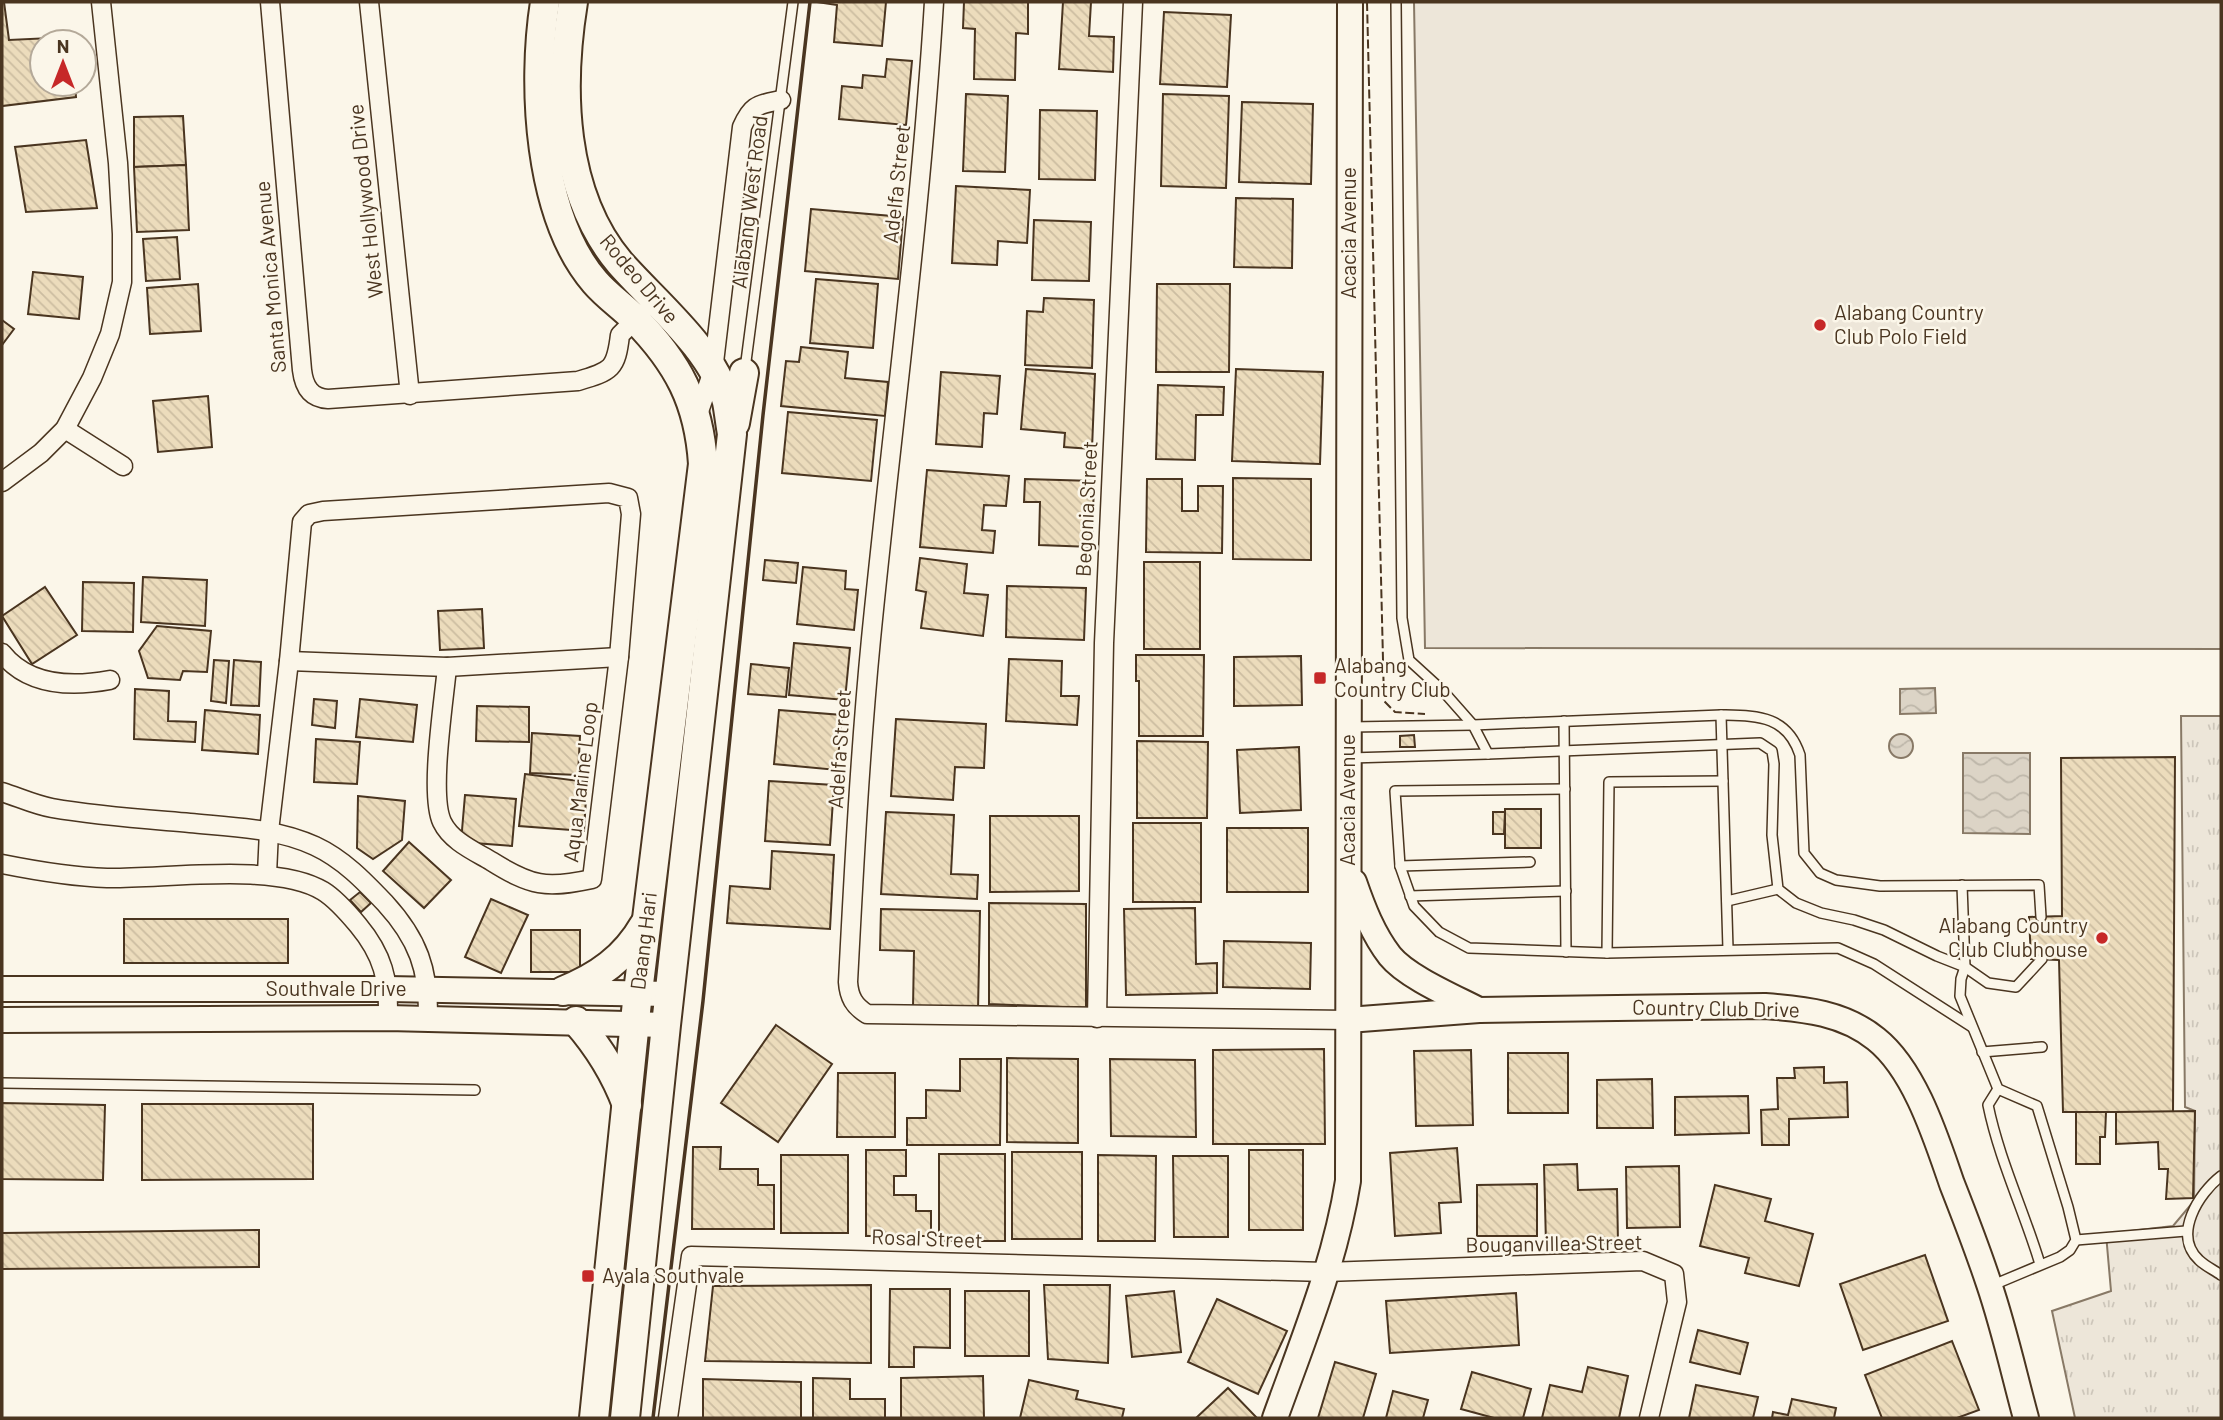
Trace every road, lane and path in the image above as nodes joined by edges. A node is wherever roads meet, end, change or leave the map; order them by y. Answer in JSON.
{"nodes":[{"id":1,"x":101,"y":2,"type":"edge"},
{"id":2,"x":270,"y":2,"type":"edge"},
{"id":3,"x":369,"y":2,"type":"edge"},
{"id":4,"x":545,"y":2,"type":"edge"},
{"id":5,"x":573,"y":2,"type":"edge"},
{"id":6,"x":793,"y":2,"type":"edge"},
{"id":7,"x":934,"y":2,"type":"edge"},
{"id":8,"x":1133,"y":2,"type":"edge"},
{"id":9,"x":1350,"y":2,"type":"edge"},
{"id":10,"x":1396,"y":2,"type":"edge"},
{"id":11,"x":781,"y":100,"type":"junction"},
{"id":12,"x":645,"y":310,"type":"junction"},
{"id":13,"x":713,"y":371,"type":"junction"},
{"id":14,"x":744,"y":373,"type":"junction"},
{"id":15,"x":410,"y":395,"type":"junction"},
{"id":16,"x":727,"y":400,"type":"junction"},
{"id":17,"x":697,"y":417,"type":"junction"},
{"id":18,"x":65,"y":429,"type":"junction"},
{"id":19,"x":715,"y":464,"type":"junction"},
{"id":20,"x":123,"y":466,"type":"dead end"},
{"id":21,"x":2,"y":482,"type":"edge"},
{"id":22,"x":2,"y":653,"type":"edge"},
{"id":23,"x":619,"y":657,"type":"junction"},
{"id":24,"x":289,"y":662,"type":"junction"},
{"id":25,"x":447,"y":667,"type":"junction"},
{"id":26,"x":110,"y":680,"type":"dead end"},
{"id":27,"x":1721,"y":715,"type":"junction"},
{"id":28,"x":1564,"y":721,"type":"junction"},
{"id":29,"x":1473,"y":726,"type":"junction"},
{"id":30,"x":1348,"y":727,"type":"junction"},
{"id":31,"x":1722,"y":744,"type":"junction"},
{"id":32,"x":1565,"y":751,"type":"junction"},
{"id":33,"x":1488,"y":754,"type":"junction"},
{"id":34,"x":1348,"y":758,"type":"junction"},
{"id":35,"x":1723,"y":781,"type":"junction"},
{"id":36,"x":1565,"y":789,"type":"junction"},
{"id":37,"x":2,"y":792,"type":"edge"},
{"id":38,"x":270,"y":831,"type":"junction"},
{"id":39,"x":1530,"y":862,"type":"dead end"},
{"id":40,"x":2,"y":864,"type":"edge"},
{"id":41,"x":1399,"y":866,"type":"junction"},
{"id":42,"x":1349,"y":868,"type":"junction"},
{"id":43,"x":267,"y":874,"type":"junction"},
{"id":44,"x":1962,"y":885,"type":"junction"},
{"id":45,"x":1778,"y":889,"type":"junction"},
{"id":46,"x":1566,"y":891,"type":"junction"},
{"id":47,"x":1410,"y":896,"type":"junction"},
{"id":48,"x":1727,"y":901,"type":"junction"},
{"id":49,"x":2041,"y":917,"type":"dead end"},
{"id":50,"x":647,"y":919,"type":"junction"},
{"id":51,"x":1728,"y":949,"type":"junction"},
{"id":52,"x":1566,"y":952,"type":"junction"},
{"id":53,"x":1607,"y":953,"type":"junction"},
{"id":54,"x":2042,"y":959,"type":"dead end"},
{"id":55,"x":1965,"y":967,"type":"junction"},
{"id":56,"x":2,"y":989,"type":"edge"},
{"id":57,"x":388,"y":989,"type":"junction"},
{"id":58,"x":429,"y":989,"type":"junction"},
{"id":59,"x":563,"y":991,"type":"junction"},
{"id":60,"x":638,"y":992,"type":"junction"},
{"id":61,"x":670,"y":994,"type":"junction"},
{"id":62,"x":1479,"y":1010,"type":"junction"},
{"id":63,"x":388,"y":1018,"type":"junction"},
{"id":64,"x":428,"y":1018,"type":"junction"},
{"id":65,"x":1097,"y":1018,"type":"junction"},
{"id":66,"x":2,"y":1020,"type":"edge"},
{"id":67,"x":1348,"y":1020,"type":"junction"},
{"id":68,"x":576,"y":1021,"type":"junction"},
{"id":69,"x":635,"y":1023,"type":"junction"},
{"id":70,"x":666,"y":1025,"type":"junction"},
{"id":71,"x":1972,"y":1027,"type":"junction"},
{"id":72,"x":2042,"y":1047,"type":"dead end"},
{"id":73,"x":1982,"y":1052,"type":"junction"},
{"id":74,"x":2,"y":1083,"type":"edge"},
{"id":75,"x":1998,"y":1089,"type":"junction"},
{"id":76,"x":475,"y":1090,"type":"dead end"},
{"id":77,"x":627,"y":1107,"type":"junction"},
{"id":78,"x":2221,"y":1176,"type":"edge"},
{"id":79,"x":2186,"y":1231,"type":"junction"},
{"id":80,"x":2076,"y":1240,"type":"junction"},
{"id":81,"x":2040,"y":1264,"type":"junction"},
{"id":82,"x":1326,"y":1272,"type":"junction"},
{"id":83,"x":2221,"y":1275,"type":"edge"},
{"id":84,"x":1990,"y":1286,"type":"junction"},
{"id":85,"x":594,"y":1418,"type":"edge"},
{"id":86,"x":625,"y":1418,"type":"edge"},
{"id":87,"x":668,"y":1418,"type":"edge"},
{"id":88,"x":1275,"y":1418,"type":"edge"},
{"id":89,"x":1648,"y":1418,"type":"edge"},
{"id":90,"x":2026,"y":1418,"type":"edge"}],
"edges":[{"from":1,"to":18,"type":"street"},
{"from":2,"to":15,"type":"street","name":"Santa Monica Avenue"},
{"from":3,"to":15,"type":"street","name":"West Hollywood Drive"},
{"from":4,"to":12,"type":"main road","name":"Rodeo Drive"},
{"from":5,"to":12,"type":"main road","name":"Rodeo Drive"},
{"from":6,"to":11,"type":"lane","name":"Alabang West Road"},
{"from":7,"to":65,"type":"street","name":"Adelfa Street"},
{"from":8,"to":65,"type":"street","name":"Begonia Street"},
{"from":9,"to":30,"type":"street","name":"Acacia Avenue"},
{"from":10,"to":29,"type":"lane"},
{"from":11,"to":13,"type":"street"},
{"from":11,"to":14,"type":"lane","name":"Alabang West Road"},
{"from":12,"to":13,"type":"main road","name":"Rodeo Drive"},
{"from":12,"to":15,"type":"street","name":"Santa Monica Avenue"},
{"from":12,"to":17,"type":"main road","name":"Rodeo Drive"},
{"from":13,"to":16,"type":"main road","name":"Rodeo Drive"},
{"from":13,"to":17,"type":"street"},
{"from":14,"to":16,"type":"lane","name":"Alabang West Road"},
{"from":14,"to":19,"type":"main road"},
{"from":16,"to":17,"type":"street"},
{"from":16,"to":19,"type":"main road","name":"Rodeo Drive"},
{"from":17,"to":19,"type":"main road","name":"Rodeo Drive"},
{"from":18,"to":20,"type":"street"},
{"from":18,"to":21,"type":"street"},
{"from":19,"to":50,"type":"main road","name":"Daang Hari"},
{"from":19,"to":61,"type":"main road","name":"Daang Hari"},
{"from":22,"to":26,"type":"street"},
{"from":23,"to":24,"type":"street"},
{"from":23,"to":25,"type":"street"},
{"from":23,"to":25,"type":"street","name":"Aqua Marine Loop"},
{"from":24,"to":25,"type":"street"},
{"from":24,"to":38,"type":"street"},
{"from":27,"to":28,"type":"lane"},
{"from":27,"to":31,"type":"lane"},
{"from":27,"to":44,"type":"lane"},
{"from":28,"to":29,"type":"lane"},
{"from":28,"to":32,"type":"lane"},
{"from":29,"to":30,"type":"lane"},
{"from":29,"to":33,"type":"lane"},
{"from":30,"to":34,"type":"street","name":"Acacia Avenue"},
{"from":31,"to":32,"type":"lane"},
{"from":31,"to":35,"type":"lane"},
{"from":31,"to":45,"type":"lane"},
{"from":32,"to":33,"type":"lane"},
{"from":32,"to":36,"type":"lane"},
{"from":33,"to":34,"type":"lane"},
{"from":34,"to":42,"type":"street","name":"Acacia Avenue"},
{"from":35,"to":48,"type":"lane"},
{"from":35,"to":53,"type":"lane"},
{"from":36,"to":41,"type":"lane"},
{"from":36,"to":46,"type":"lane"},
{"from":37,"to":38,"type":"street"},
{"from":38,"to":43,"type":"street"},
{"from":38,"to":58,"type":"street"},
{"from":39,"to":41,"type":"lane"},
{"from":40,"to":43,"type":"street"},
{"from":41,"to":47,"type":"lane"},
{"from":42,"to":62,"type":"street"},
{"from":42,"to":67,"type":"street","name":"Acacia Avenue"},
{"from":43,"to":57,"type":"street"},
{"from":44,"to":49,"type":"lane"},
{"from":44,"to":55,"type":"lane"},
{"from":45,"to":48,"type":"lane"},
{"from":45,"to":55,"type":"lane"},
{"from":46,"to":47,"type":"lane"},
{"from":46,"to":52,"type":"lane"},
{"from":47,"to":52,"type":"lane"},
{"from":48,"to":51,"type":"lane"},
{"from":50,"to":59,"type":"main road"},
{"from":50,"to":60,"type":"main road","name":"Daang Hari"},
{"from":51,"to":53,"type":"lane"},
{"from":51,"to":71,"type":"lane"},
{"from":52,"to":53,"type":"lane"},
{"from":54,"to":55,"type":"lane"},
{"from":55,"to":71,"type":"lane"},
{"from":56,"to":57,"type":"street","name":"Southvale Drive"},
{"from":57,"to":58,"type":"street","name":"Southvale Drive"},
{"from":57,"to":63,"type":"street"},
{"from":58,"to":59,"type":"street","name":"Southvale Drive"},
{"from":58,"to":64,"type":"street"},
{"from":59,"to":60,"type":"street","name":"Southvale Drive"},
{"from":60,"to":61,"type":"street","name":"Southvale Drive"},
{"from":60,"to":69,"type":"main road","name":"Daang Hari"},
{"from":61,"to":70,"type":"main road","name":"Daang Hari"},
{"from":62,"to":67,"type":"street","name":"Country Club Drive"},
{"from":62,"to":84,"type":"street","name":"Country Club Drive"},
{"from":63,"to":64,"type":"street","name":"Southvale Drive"},
{"from":63,"to":66,"type":"street","name":"Southvale Drive"},
{"from":64,"to":68,"type":"street","name":"Southvale Drive"},
{"from":65,"to":67,"type":"street","name":"Adelfa Street"},
{"from":67,"to":82,"type":"street","name":"Acacia Avenue"},
{"from":68,"to":69,"type":"street","name":"Southvale Drive"},
{"from":68,"to":77,"type":"main road"},
{"from":69,"to":70,"type":"street","name":"Southvale Drive"},
{"from":69,"to":77,"type":"main road","name":"Daang Hari"},
{"from":70,"to":86,"type":"main road","name":"Daang Hari"},
{"from":71,"to":73,"type":"lane"},
{"from":72,"to":73,"type":"lane"},
{"from":73,"to":75,"type":"lane"},
{"from":74,"to":76,"type":"lane"},
{"from":75,"to":80,"type":"lane"},
{"from":75,"to":81,"type":"lane"},
{"from":77,"to":85,"type":"main road","name":"Daang Hari"},
{"from":78,"to":79,"type":"lane"},
{"from":79,"to":80,"type":"lane"},
{"from":79,"to":83,"type":"lane"},
{"from":80,"to":81,"type":"lane"},
{"from":81,"to":84,"type":"lane"},
{"from":82,"to":87,"type":"street","name":"Rosal Street"},
{"from":82,"to":88,"type":"street","name":"Acacia Avenue"},
{"from":82,"to":89,"type":"street","name":"Bouganvillea Street"},
{"from":84,"to":90,"type":"street","name":"Country Club Drive"}]}
